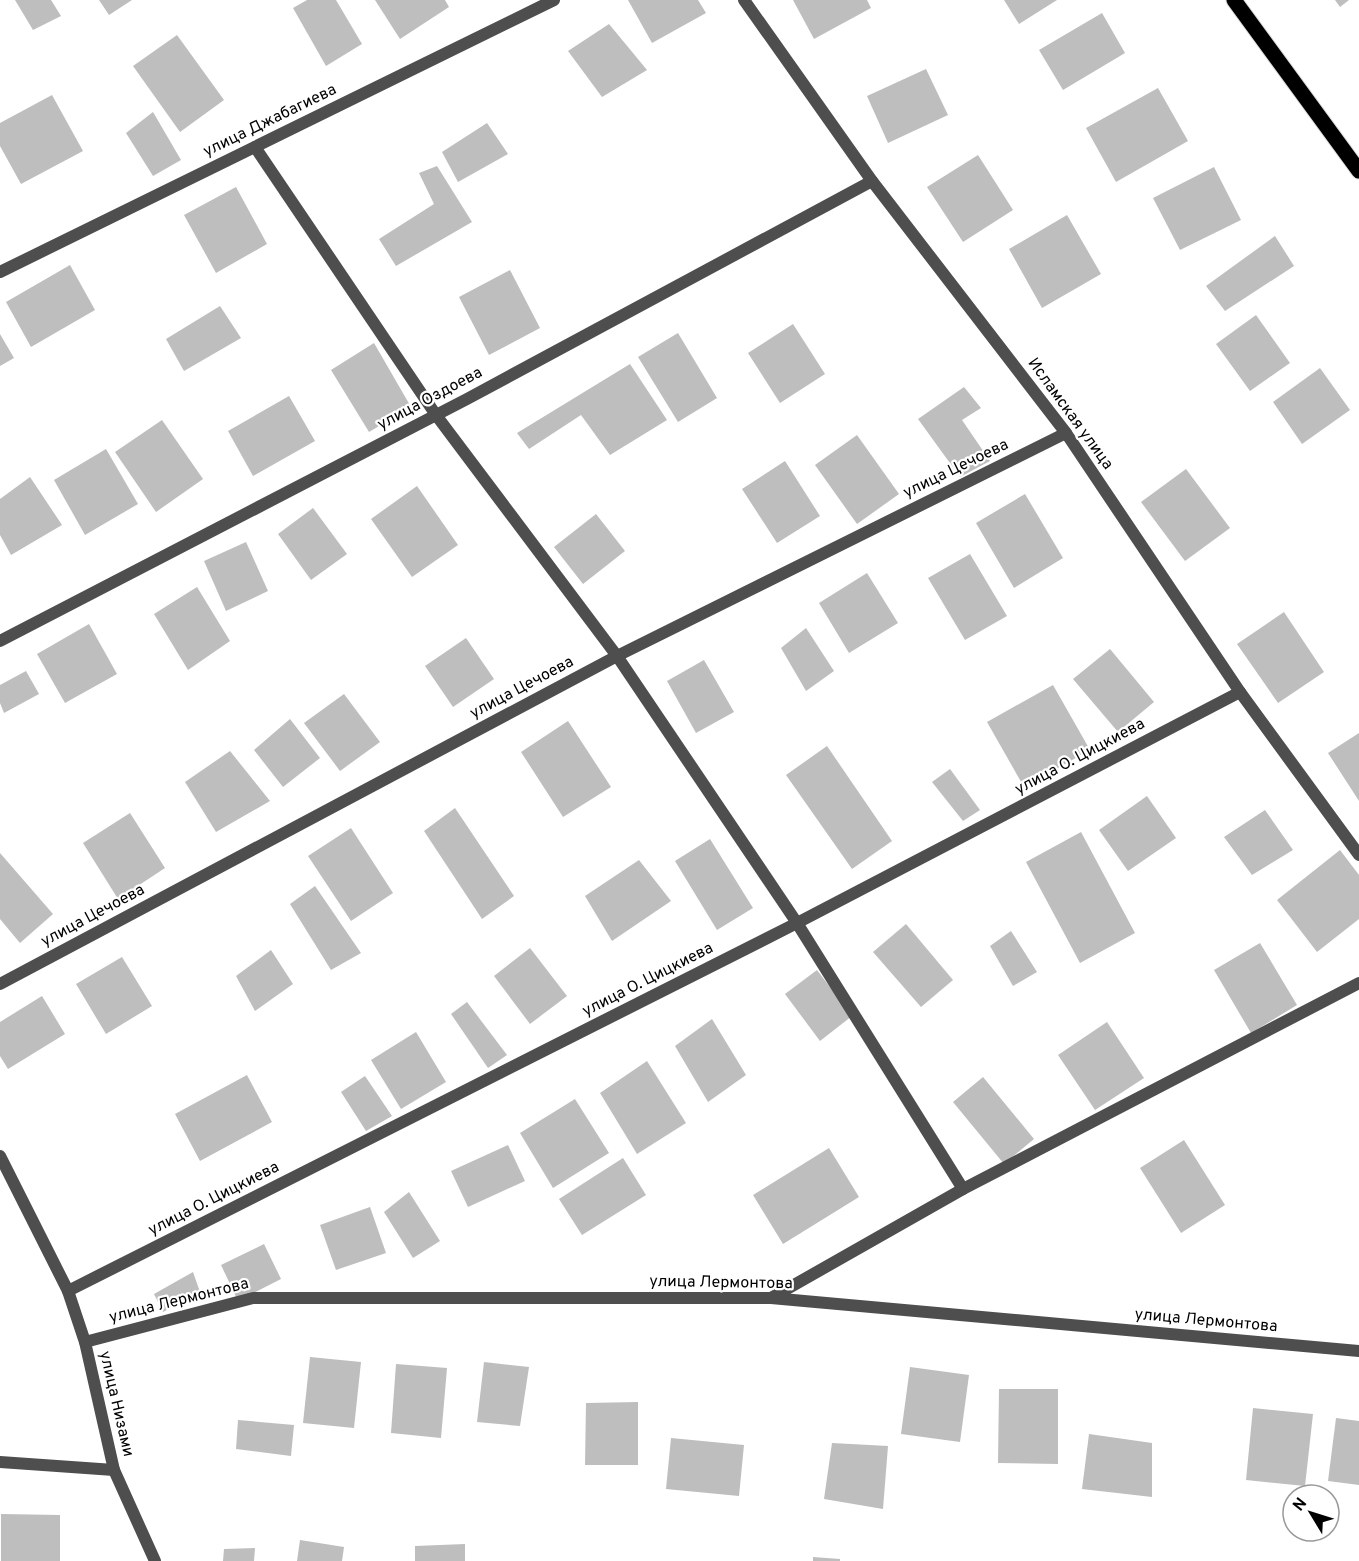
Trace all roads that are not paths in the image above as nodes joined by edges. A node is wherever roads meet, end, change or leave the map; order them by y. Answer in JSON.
{"nodes":[{"id":1,"x":554,"y":0,"type":"edge"},
{"id":2,"x":744,"y":0,"type":"edge"},
{"id":3,"x":1234,"y":0,"type":"edge"},
{"id":4,"x":255,"y":147,"type":"junction"},
{"id":5,"x":1359,"y":171,"type":"edge"},
{"id":6,"x":872,"y":181,"type":"junction"},
{"id":7,"x":0,"y":272,"type":"edge"},
{"id":8,"x":436,"y":415,"type":"junction"},
{"id":9,"x":1066,"y":433,"type":"junction"},
{"id":10,"x":0,"y":641,"type":"edge"},
{"id":11,"x":617,"y":656,"type":"junction"},
{"id":12,"x":1240,"y":692,"type":"junction"},
{"id":13,"x":1359,"y":855,"type":"edge"},
{"id":14,"x":797,"y":923,"type":"junction"},
{"id":15,"x":1359,"y":983,"type":"edge"},
{"id":16,"x":0,"y":984,"type":"edge"},
{"id":17,"x":0,"y":1156,"type":"edge"},
{"id":18,"x":963,"y":1189,"type":"junction"},
{"id":19,"x":68,"y":1291,"type":"junction"},
{"id":20,"x":771,"y":1298,"type":"junction"},
{"id":21,"x":85,"y":1341,"type":"junction"},
{"id":22,"x":1359,"y":1351,"type":"edge"},
{"id":23,"x":0,"y":1462,"type":"edge"},
{"id":24,"x":114,"y":1470,"type":"junction"},
{"id":25,"x":155,"y":1561,"type":"edge"}],
"edges":[{"from":1,"to":4,"type":"street","name":"улица Джабагиева"},
{"from":2,"to":6,"type":"street","name":"Исламская улица"},
{"from":3,"to":5,"type":"main road"},
{"from":4,"to":7,"type":"street","name":"улица Джабагиева"},
{"from":4,"to":8,"type":"street"},
{"from":6,"to":8,"type":"street","name":"улица Оздоева"},
{"from":6,"to":9,"type":"street","name":"Исламская улица"},
{"from":8,"to":10,"type":"street","name":"улица Оздоева"},
{"from":8,"to":11,"type":"street"},
{"from":9,"to":11,"type":"street","name":"улица Цечоева"},
{"from":9,"to":12,"type":"street","name":"Исламская улица"},
{"from":11,"to":14,"type":"street"},
{"from":11,"to":16,"type":"street","name":"улица Цечоева"},
{"from":12,"to":13,"type":"street","name":"Исламская улица"},
{"from":12,"to":14,"type":"street","name":"улица О. Цицкиева"},
{"from":14,"to":18,"type":"street"},
{"from":14,"to":19,"type":"street","name":"улица О. Цицкиева"},
{"from":15,"to":18,"type":"street"},
{"from":17,"to":19,"type":"street","name":"улица Низами"},
{"from":18,"to":20,"type":"street"},
{"from":19,"to":21,"type":"street","name":"улица Низами"},
{"from":20,"to":21,"type":"street","name":"улица Лермонтова"},
{"from":20,"to":22,"type":"street","name":"улица Лермонтова"},
{"from":21,"to":24,"type":"street","name":"улица Низами"},
{"from":23,"to":24,"type":"street"},
{"from":24,"to":25,"type":"street","name":"улица Низами"}]}
